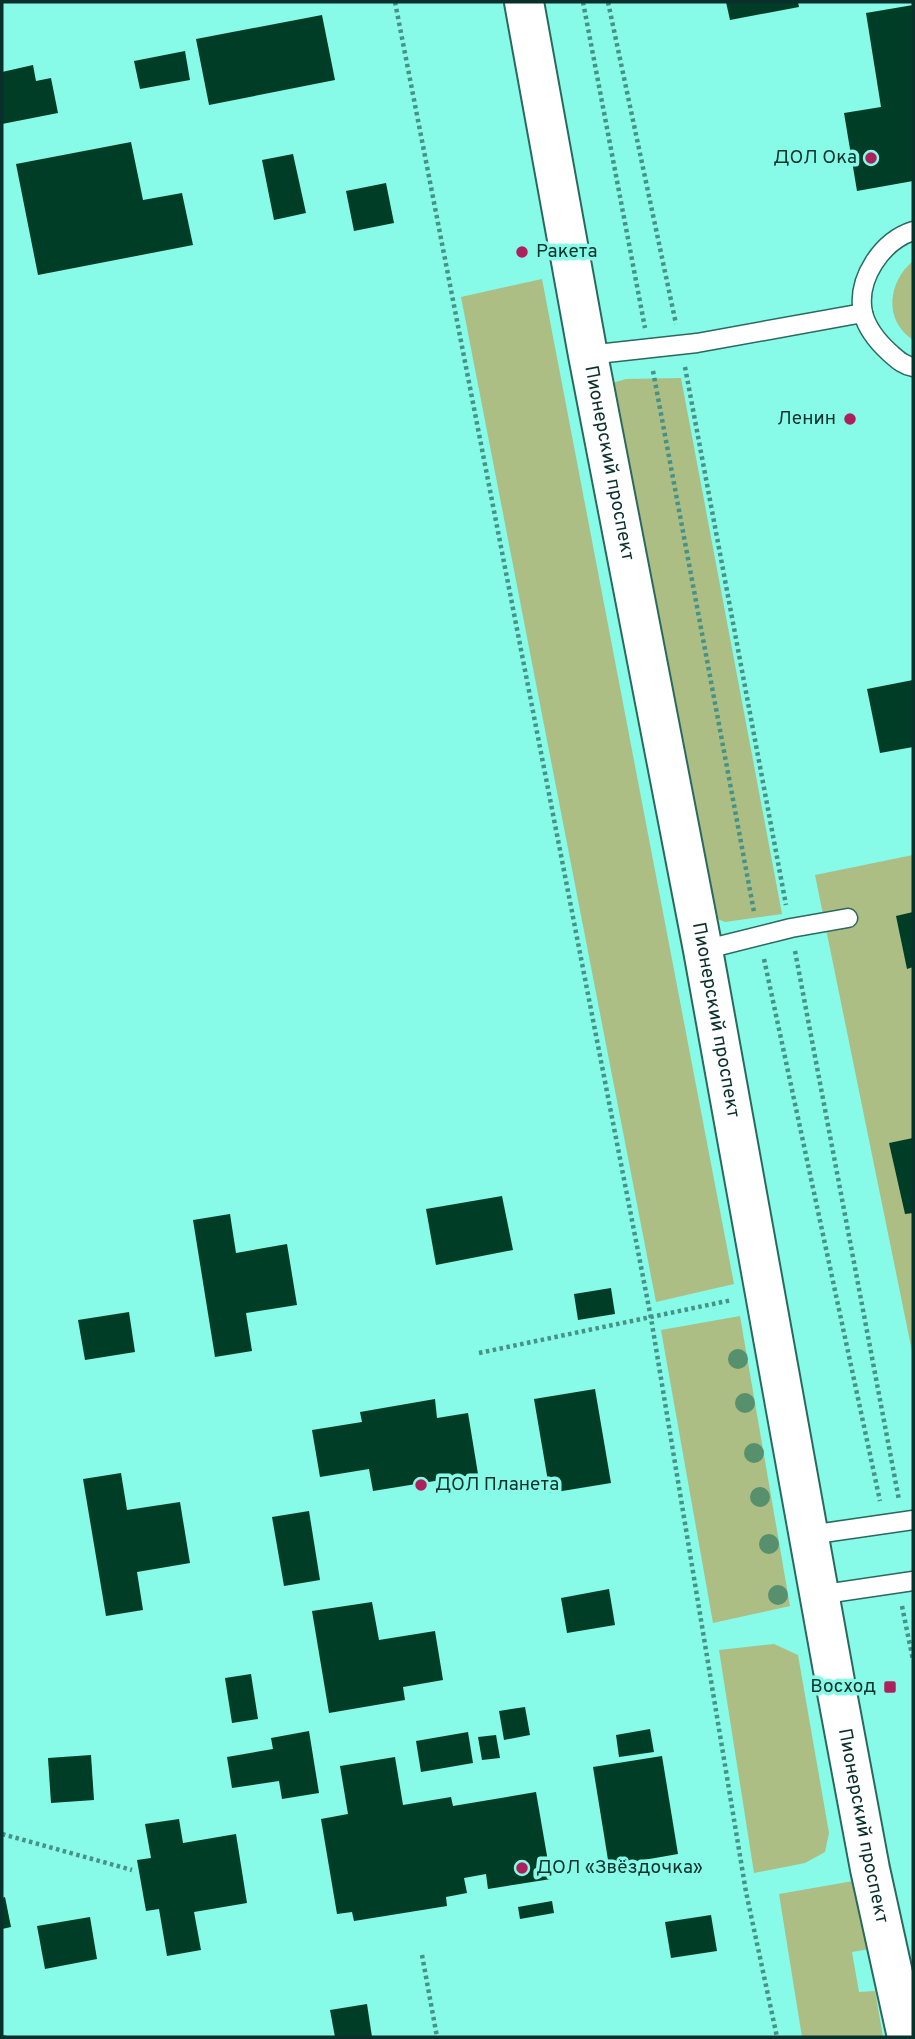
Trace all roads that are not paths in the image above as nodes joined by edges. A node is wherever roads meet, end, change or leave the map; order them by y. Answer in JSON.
{"nodes":[{"id":1,"x":524,"y":2,"type":"edge"},
{"id":2,"x":913,"y":231,"type":"edge"},
{"id":3,"x":863,"y":313,"type":"junction"},
{"id":4,"x":588,"y":355,"type":"junction"},
{"id":5,"x":913,"y":367,"type":"edge"},
{"id":6,"x":848,"y":918,"type":"dead end"},
{"id":7,"x":703,"y":950,"type":"junction"},
{"id":8,"x":908,"y":1520,"type":"edge"},
{"id":9,"x":809,"y":1535,"type":"junction"},
{"id":10,"x":905,"y":1582,"type":"edge"},
{"id":11,"x":818,"y":1595,"type":"junction"},
{"id":12,"x":907,"y":2037,"type":"edge"}],
"edges":[{"from":1,"to":4,"type":"street","name":"Пионерский проспект"},
{"from":2,"to":3,"type":"lane"},
{"from":3,"to":4,"type":"lane"},
{"from":3,"to":5,"type":"lane"},
{"from":4,"to":7,"type":"street","name":"Пионерский проспект"},
{"from":6,"to":7,"type":"lane"},
{"from":7,"to":9,"type":"street","name":"Пионерский проспект"},
{"from":8,"to":9,"type":"lane"},
{"from":9,"to":11,"type":"street","name":"Пионерский проспект"},
{"from":10,"to":11,"type":"lane"},
{"from":11,"to":12,"type":"street","name":"Пионерский проспект"}]}
